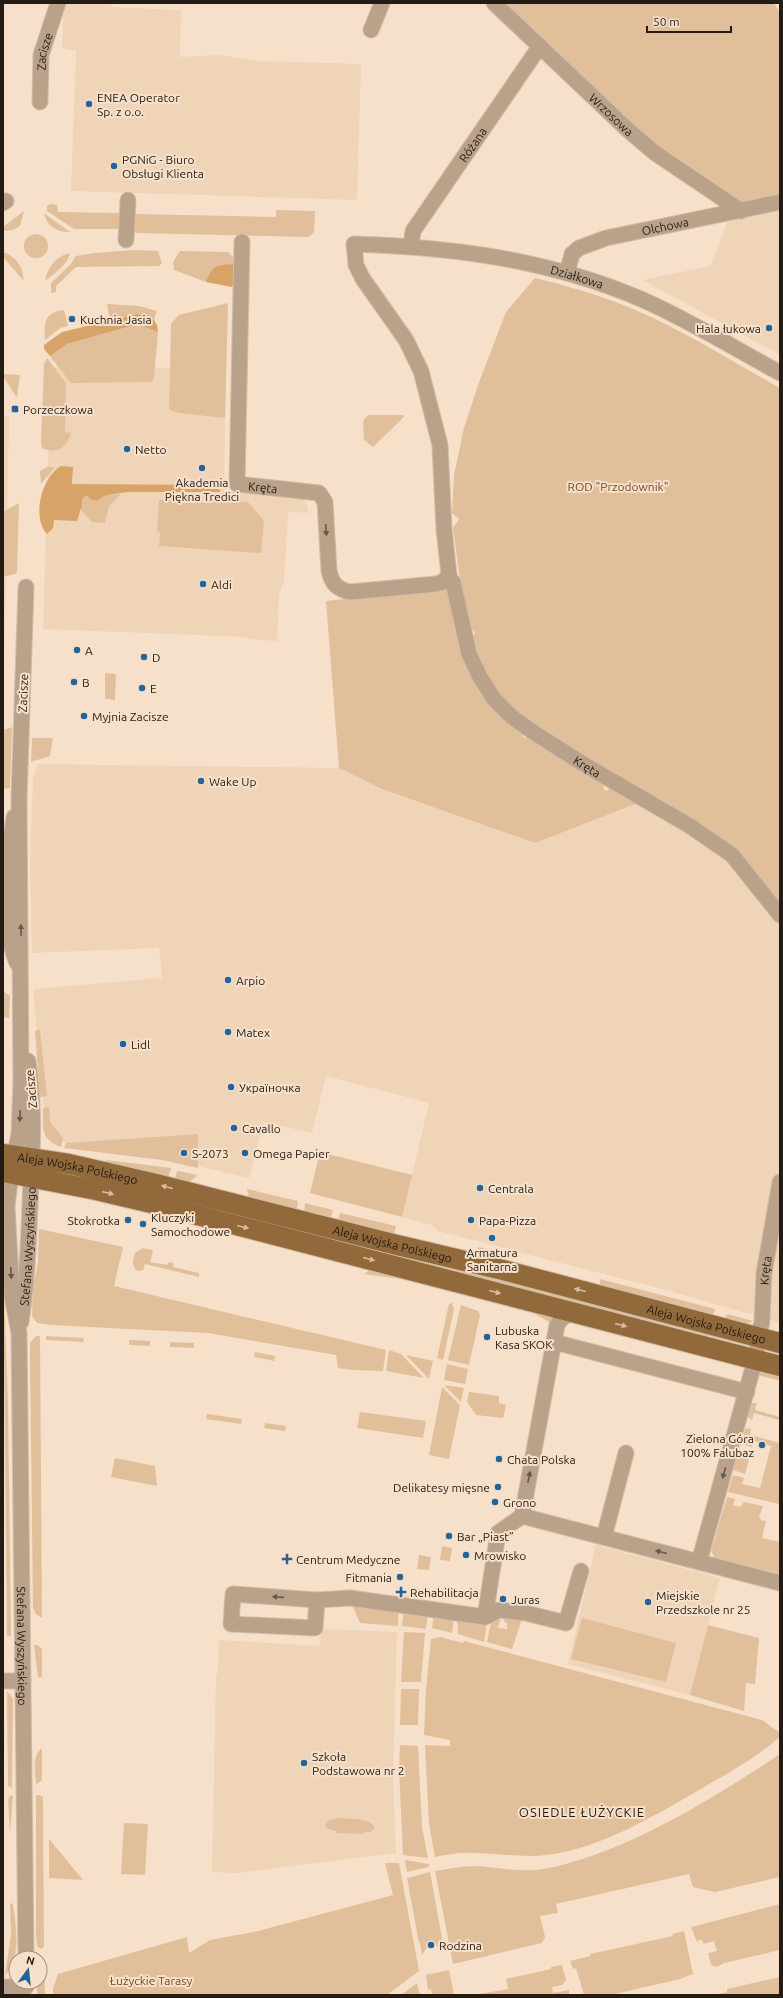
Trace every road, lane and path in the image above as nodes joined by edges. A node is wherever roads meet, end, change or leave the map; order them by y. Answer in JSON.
{"nodes":[{"id":1,"x":58,"y":3,"type":"edge"},
{"id":2,"x":382,"y":3,"type":"edge"},
{"id":3,"x":494,"y":3,"type":"edge"},
{"id":4,"x":371,"y":30,"type":"dead end"},
{"id":5,"x":540,"y":46,"type":"junction"},
{"id":6,"x":40,"y":102,"type":"dead end"},
{"id":7,"x":128,"y":200,"type":"dead end"},
{"id":8,"x":780,"y":202,"type":"edge"},
{"id":9,"x":741,"y":211,"type":"junction"},
{"id":10,"x":126,"y":240,"type":"dead end"},
{"id":11,"x":242,"y":242,"type":"dead end"},
{"id":12,"x":411,"y":245,"type":"junction"},
{"id":13,"x":567,"y":273,"type":"junction"},
{"id":14,"x":780,"y":373,"type":"edge"},
{"id":15,"x":447,"y":578,"type":"junction"},
{"id":16,"x":26,"y":587,"type":"dead end"},
{"id":17,"x":780,"y":915,"type":"edge"},
{"id":18,"x":16,"y":1165,"type":"edge"},
{"id":19,"x":780,"y":1182,"type":"edge"},
{"id":20,"x":572,"y":1313,"type":"junction"},
{"id":21,"x":19,"y":1333,"type":"junction"},
{"id":22,"x":760,"y":1337,"type":"junction"},
{"id":23,"x":554,"y":1342,"type":"junction"},
{"id":24,"x":780,"y":1343,"type":"edge"},
{"id":25,"x":755,"y":1360,"type":"junction"},
{"id":26,"x":780,"y":1366,"type":"edge"},
{"id":27,"x":747,"y":1392,"type":"junction"},
{"id":28,"x":626,"y":1453,"type":"dead end"},
{"id":29,"x":522,"y":1516,"type":"junction"},
{"id":30,"x":604,"y":1537,"type":"junction"},
{"id":31,"x":699,"y":1562,"type":"junction"},
{"id":32,"x":581,"y":1571,"type":"dead end"},
{"id":33,"x":780,"y":1583,"type":"edge"},
{"id":34,"x":317,"y":1600,"type":"junction"},
{"id":35,"x":485,"y":1617,"type":"junction"},
{"id":36,"x":3,"y":1681,"type":"edge"},
{"id":37,"x":23,"y":1681,"type":"junction"},
{"id":38,"x":26,"y":1950,"type":"edge"}],
"edges":[{"from":1,"to":6,"type":"street","name":"Zacisze"},
{"from":2,"to":4,"type":"street"},
{"from":3,"to":5,"type":"street","name":"Wrzosowa"},
{"from":5,"to":9,"type":"street","name":"Wrzosowa"},
{"from":5,"to":12,"type":"street","name":"Różana"},
{"from":7,"to":10,"type":"street"},
{"from":8,"to":9,"type":"street","name":"Olchowa"},
{"from":9,"to":13,"type":"street","name":"Olchowa"},
{"from":11,"to":15,"type":"street","name":"Kręta","one_way":true},
{"from":12,"to":13,"type":"street","name":"Działkowa"},
{"from":12,"to":15,"type":"street","name":"Działkowa"},
{"from":13,"to":14,"type":"street","name":"Działkowa"},
{"from":15,"to":17,"type":"street","name":"Kręta"},
{"from":16,"to":18,"type":"street","name":"Zacisze"},
{"from":18,"to":20,"type":"main road","name":"Aleja Wojska Polskiego","one_way":true},
{"from":18,"to":21,"type":"street","name":"Stefana Wyszyńskiego"},
{"from":18,"to":21,"type":"street","name":"Stefana Wyszyńskiego","one_way":true},
{"from":22,"to":18,"type":"main road","name":"Aleja Wojska Polskiego","one_way":true},
{"from":19,"to":22,"type":"street","name":"Kręta"},
{"from":20,"to":23,"type":"street"},
{"from":20,"to":25,"type":"main road","name":"Aleja Wojska Polskiego","one_way":true},
{"from":21,"to":37,"type":"street","name":"Stefana Wyszyńskiego"},
{"from":22,"to":24,"type":"main road","name":"Aleja Wojska Polskiego"},
{"from":22,"to":25,"type":"street","name":"Kręta"},
{"from":23,"to":27,"type":"street"},
{"from":29,"to":23,"type":"street","one_way":true},
{"from":25,"to":26,"type":"main road","name":"Aleja Wojska Polskiego"},
{"from":25,"to":27,"type":"street","name":"Kręta"},
{"from":27,"to":31,"type":"street","one_way":true},
{"from":28,"to":30,"type":"street"},
{"from":29,"to":30,"type":"street"},
{"from":29,"to":35,"type":"street"},
{"from":31,"to":30,"type":"street","one_way":true},
{"from":31,"to":33,"type":"street"},
{"from":32,"to":35,"type":"street"},
{"from":34,"to":34,"type":"street","one_way":true},
{"from":34,"to":35,"type":"street"},
{"from":36,"to":37,"type":"street"},
{"from":37,"to":38,"type":"street","name":"Stefana Wyszyńskiego"}]}
